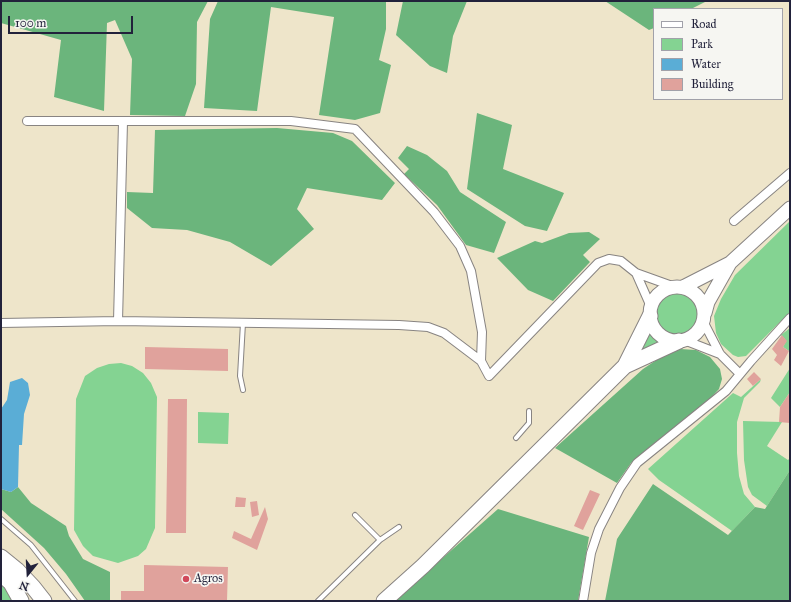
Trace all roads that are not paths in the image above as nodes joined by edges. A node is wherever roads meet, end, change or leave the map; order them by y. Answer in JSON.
{"nodes":[{"id":1,"x":27,"y":121,"type":"dead end"},
{"id":2,"x":123,"y":122,"type":"junction"},
{"id":3,"x":790,"y":173,"type":"edge"},
{"id":4,"x":790,"y":208,"type":"edge"},
{"id":5,"x":734,"y":221,"type":"dead end"},
{"id":6,"x":730,"y":263,"type":"junction"},
{"id":7,"x":636,"y":274,"type":"junction"},
{"id":8,"x":679,"y":287,"type":"junction"},
{"id":9,"x":650,"y":311,"type":"junction"},
{"id":10,"x":704,"y":317,"type":"junction"},
{"id":11,"x":790,"y":318,"type":"edge"},
{"id":12,"x":118,"y":321,"type":"junction"},
{"id":13,"x":1,"y":323,"type":"edge"},
{"id":14,"x":243,"y":323,"type":"junction"},
{"id":15,"x":682,"y":340,"type":"junction"},
{"id":16,"x":720,"y":354,"type":"junction"},
{"id":17,"x":481,"y":361,"type":"junction"},
{"id":18,"x":625,"y":366,"type":"junction"},
{"id":19,"x":740,"y":374,"type":"junction"},
{"id":20,"x":243,"y":390,"type":"dead end"},
{"id":21,"x":529,"y":411,"type":"dead end"},
{"id":22,"x":516,"y":438,"type":"dead end"},
{"id":23,"x":355,"y":515,"type":"dead end"},
{"id":24,"x":1,"y":519,"type":"edge"},
{"id":25,"x":399,"y":527,"type":"dead end"},
{"id":26,"x":380,"y":540,"type":"junction"},
{"id":27,"x":1,"y":558,"type":"edge"},
{"id":28,"x":1,"y":574,"type":"edge"},
{"id":29,"x":21,"y":601,"type":"edge"},
{"id":30,"x":44,"y":601,"type":"edge"},
{"id":31,"x":75,"y":601,"type":"edge"},
{"id":32,"x":318,"y":601,"type":"edge"},
{"id":33,"x":384,"y":601,"type":"edge"},
{"id":34,"x":583,"y":601,"type":"edge"}],
"edges":[{"from":1,"to":2,"type":"street"},
{"from":2,"to":12,"type":"street"},
{"from":2,"to":17,"type":"street"},
{"from":3,"to":5,"type":"street"},
{"from":4,"to":6,"type":"main road"},
{"from":6,"to":8,"type":"main road"},
{"from":6,"to":10,"type":"main road"},
{"from":7,"to":8,"type":"street"},
{"from":7,"to":9,"type":"street"},
{"from":7,"to":17,"type":"street"},
{"from":8,"to":9,"type":"main road"},
{"from":8,"to":10,"type":"main road"},
{"from":9,"to":15,"type":"main road"},
{"from":9,"to":18,"type":"highway"},
{"from":10,"to":15,"type":"main road"},
{"from":10,"to":16,"type":"street"},
{"from":11,"to":19,"type":"street"},
{"from":12,"to":13,"type":"street"},
{"from":12,"to":14,"type":"street"},
{"from":14,"to":17,"type":"street"},
{"from":14,"to":20,"type":"lane"},
{"from":15,"to":16,"type":"street"},
{"from":15,"to":18,"type":"highway"},
{"from":16,"to":19,"type":"street"},
{"from":18,"to":33,"type":"highway"},
{"from":19,"to":34,"type":"street"},
{"from":21,"to":22,"type":"lane"},
{"from":23,"to":26,"type":"lane"},
{"from":24,"to":31,"type":"lane"},
{"from":25,"to":26,"type":"lane"},
{"from":26,"to":32,"type":"lane"},
{"from":27,"to":30,"type":"highway"},
{"from":28,"to":29,"type":"highway"}]}
